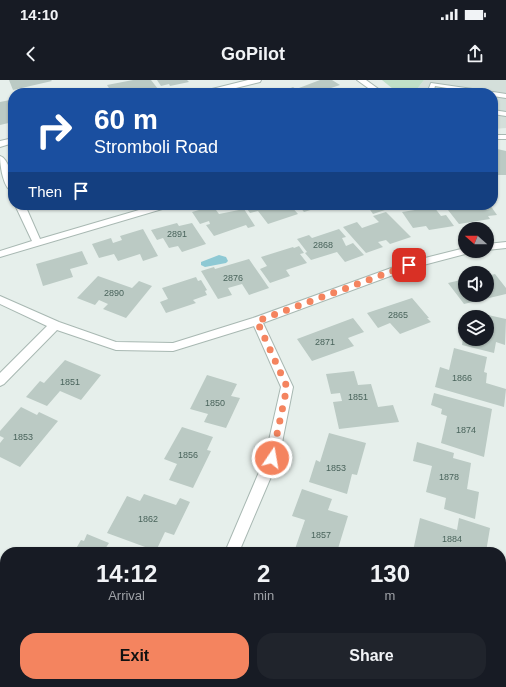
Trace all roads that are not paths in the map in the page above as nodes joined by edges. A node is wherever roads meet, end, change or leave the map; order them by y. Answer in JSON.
{"nodes":[{"id":1,"x":257,"y":80,"type":"edge"},
{"id":2,"x":361,"y":80,"type":"edge"},
{"id":3,"x":226,"y":88,"type":"edge"},
{"id":4,"x":373,"y":88,"type":"edge"},
{"id":5,"x":432,"y":88,"type":"edge"},
{"id":6,"x":457,"y":88,"type":"edge"},
{"id":7,"x":0,"y":160,"type":"edge"},
{"id":8,"x":8,"y":178,"type":"edge"},
{"id":9,"x":22,"y":210,"type":"edge"},
{"id":10,"x":149,"y":210,"type":"edge"},
{"id":11,"x":37,"y":242,"type":"junction"},
{"id":12,"x":506,"y":245,"type":"edge"},
{"id":13,"x":494,"y":246,"type":"edge"},
{"id":14,"x":458,"y":253,"type":"edge"},
{"id":15,"x":0,"y":254,"type":"edge"},
{"id":16,"x":0,"y":300,"type":"edge"},
{"id":17,"x":257,"y":321,"type":"junction"},
{"id":18,"x":55,"y":325,"type":"junction"},
{"id":19,"x":0,"y":381,"type":"edge"},
{"id":20,"x":234,"y":547,"type":"edge"}],
"edges":[{"from":1,"to":3,"type":"street"},
{"from":2,"to":4,"type":"street"},
{"from":5,"to":6,"type":"lane"},
{"from":7,"to":8,"type":"street"},
{"from":9,"to":11,"type":"street"},
{"from":10,"to":11,"type":"street"},
{"from":11,"to":15,"type":"street"},
{"from":12,"to":13,"type":"street"},
{"from":14,"to":17,"type":"street"},
{"from":16,"to":18,"type":"street"},
{"from":17,"to":18,"type":"street"},
{"from":17,"to":20,"type":"street"},
{"from":18,"to":19,"type":"street"}]}
